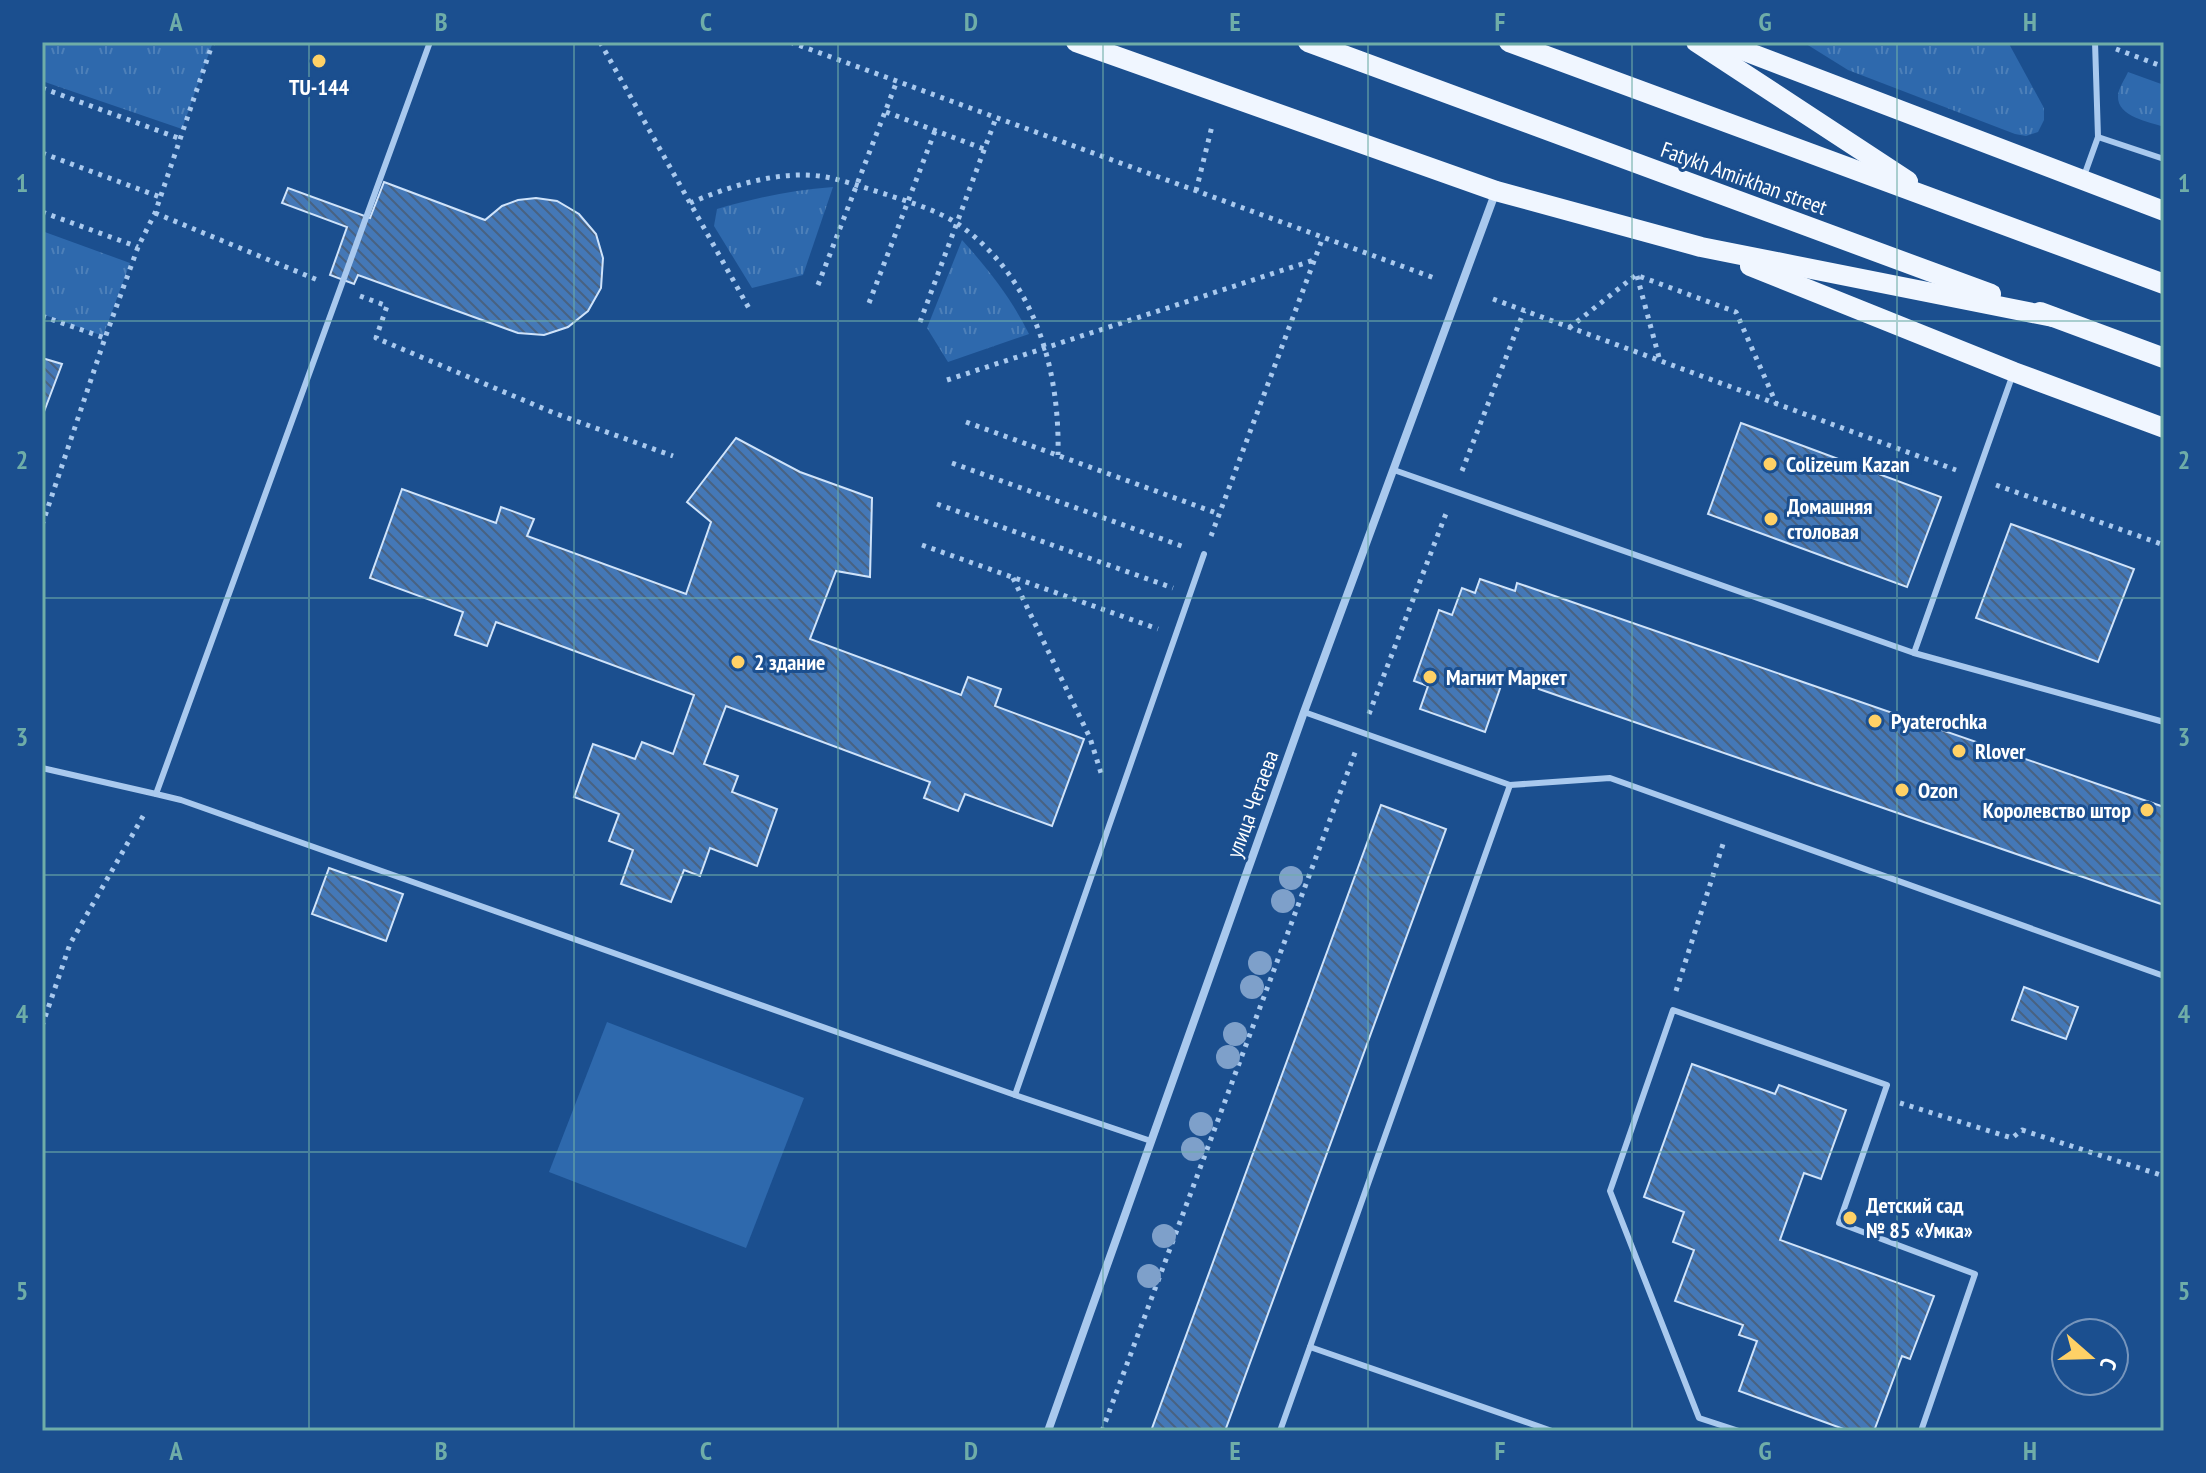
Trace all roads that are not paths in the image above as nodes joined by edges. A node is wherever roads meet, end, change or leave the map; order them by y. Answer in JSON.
{"nodes":[{"id":1,"x":430,"y":42,"type":"edge"},
{"id":2,"x":1076,"y":42,"type":"edge"},
{"id":3,"x":1308,"y":42,"type":"edge"},
{"id":4,"x":1509,"y":42,"type":"edge"},
{"id":5,"x":1696,"y":42,"type":"edge"},
{"id":6,"x":1721,"y":42,"type":"edge"},
{"id":7,"x":2095,"y":42,"type":"edge"},
{"id":8,"x":1760,"y":49,"type":"edge"},
{"id":9,"x":2098,"y":137,"type":"junction"},
{"id":10,"x":2164,"y":159,"type":"edge"},
{"id":11,"x":2082,"y":180,"type":"junction"},
{"id":12,"x":1496,"y":191,"type":"junction"},
{"id":13,"x":1939,"y":201,"type":"junction"},
{"id":14,"x":2164,"y":211,"type":"edge"},
{"id":15,"x":1701,"y":247,"type":"junction"},
{"id":16,"x":2164,"y":284,"type":"edge"},
{"id":17,"x":2053,"y":317,"type":"junction"},
{"id":18,"x":2164,"y":358,"type":"edge"},
{"id":19,"x":2014,"y":372,"type":"junction"},
{"id":20,"x":2164,"y":428,"type":"edge"},
{"id":21,"x":1394,"y":470,"type":"junction"},
{"id":22,"x":1204,"y":554,"type":"road end"},
{"id":23,"x":1914,"y":653,"type":"junction"},
{"id":24,"x":1304,"y":712,"type":"junction"},
{"id":25,"x":2164,"y":722,"type":"edge"},
{"id":26,"x":42,"y":768,"type":"edge"},
{"id":27,"x":1510,"y":785,"type":"junction"},
{"id":28,"x":156,"y":794,"type":"junction"},
{"id":29,"x":2164,"y":976,"type":"edge"},
{"id":30,"x":1015,"y":1095,"type":"junction"},
{"id":31,"x":1151,"y":1141,"type":"junction"},
{"id":32,"x":1310,"y":1347,"type":"junction"},
{"id":33,"x":1048,"y":1431,"type":"edge"},
{"id":34,"x":1280,"y":1431,"type":"edge"},
{"id":35,"x":1552,"y":1431,"type":"edge"},
{"id":36,"x":1739,"y":1431,"type":"edge"},
{"id":37,"x":1921,"y":1431,"type":"edge"}],
"edges":[{"from":1,"to":28,"type":"lane"},
{"from":2,"to":12,"type":"main road"},
{"from":3,"to":17,"type":"main road","name":"Fatykh Amirkhan street"},
{"from":4,"to":13,"type":"main road","name":"Fatykh Amirkhan street"},
{"from":5,"to":13,"type":"main road"},
{"from":6,"to":8,"type":"main road"},
{"from":7,"to":9,"type":"lane"},
{"from":8,"to":11,"type":"main road"},
{"from":9,"to":10,"type":"lane"},
{"from":9,"to":11,"type":"lane"},
{"from":11,"to":14,"type":"main road"},
{"from":12,"to":15,"type":"main road"},
{"from":12,"to":21,"type":"street","name":"улица Четаева"},
{"from":13,"to":16,"type":"main road","name":"Fatykh Amirkhan street"},
{"from":15,"to":17,"type":"main road"},
{"from":15,"to":19,"type":"main road"},
{"from":17,"to":18,"type":"main road","name":"Fatykh Amirkhan street"},
{"from":19,"to":20,"type":"main road"},
{"from":19,"to":23,"type":"lane"},
{"from":21,"to":23,"type":"lane"},
{"from":21,"to":24,"type":"street","name":"улица Четаева"},
{"from":22,"to":30,"type":"lane"},
{"from":23,"to":25,"type":"lane"},
{"from":24,"to":27,"type":"lane"},
{"from":24,"to":31,"type":"street","name":"улица Четаева"},
{"from":26,"to":28,"type":"lane"},
{"from":27,"to":29,"type":"lane"},
{"from":27,"to":32,"type":"lane"},
{"from":28,"to":30,"type":"lane"},
{"from":30,"to":31,"type":"lane"},
{"from":31,"to":33,"type":"street","name":"улица Четаева"},
{"from":32,"to":34,"type":"lane"},
{"from":32,"to":35,"type":"lane"},
{"from":36,"to":37,"type":"lane"}]}
